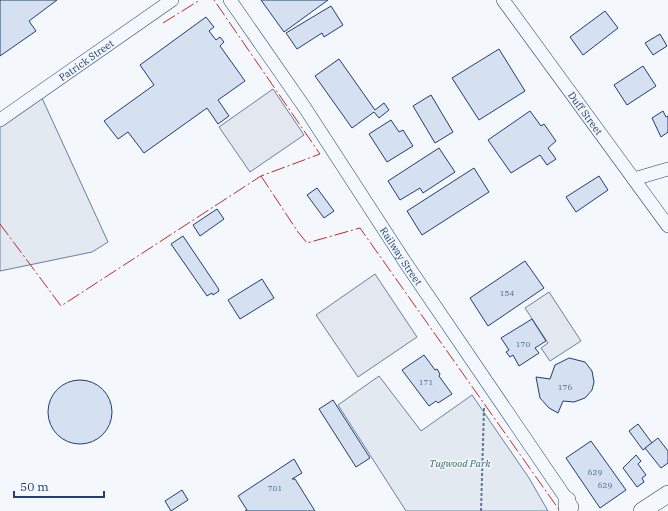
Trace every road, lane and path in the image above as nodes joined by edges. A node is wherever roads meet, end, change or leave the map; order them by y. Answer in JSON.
{"nodes":[{"id":1,"x":172,"y":0,"type":"edge"},
{"id":2,"x":230,"y":0,"type":"edge"},
{"id":3,"x":502,"y":0,"type":"edge"},
{"id":4,"x":0,"y":120,"type":"edge"},
{"id":5,"x":668,"y":169,"type":"edge"},
{"id":6,"x":634,"y":179,"type":"junction"},
{"id":7,"x":668,"y":226,"type":"edge"},
{"id":8,"x":484,"y":408,"type":"dead end"},
{"id":9,"x":668,"y":494,"type":"edge"},
{"id":10,"x":570,"y":507,"type":"edge"},
{"id":11,"x":480,"y":511,"type":"edge"},
{"id":12,"x":642,"y":511,"type":"edge"}],
"edges":[{"from":1,"to":4,"type":"street","name":"Patrick Street"},
{"from":2,"to":10,"type":"street","name":"Railway Street"},
{"from":3,"to":6,"type":"street","name":"Duff Street"},
{"from":5,"to":6,"type":"street"},
{"from":6,"to":7,"type":"street","name":"Duff Street"},
{"from":8,"to":11,"type":"path"},
{"from":9,"to":12,"type":"main road"}]}
